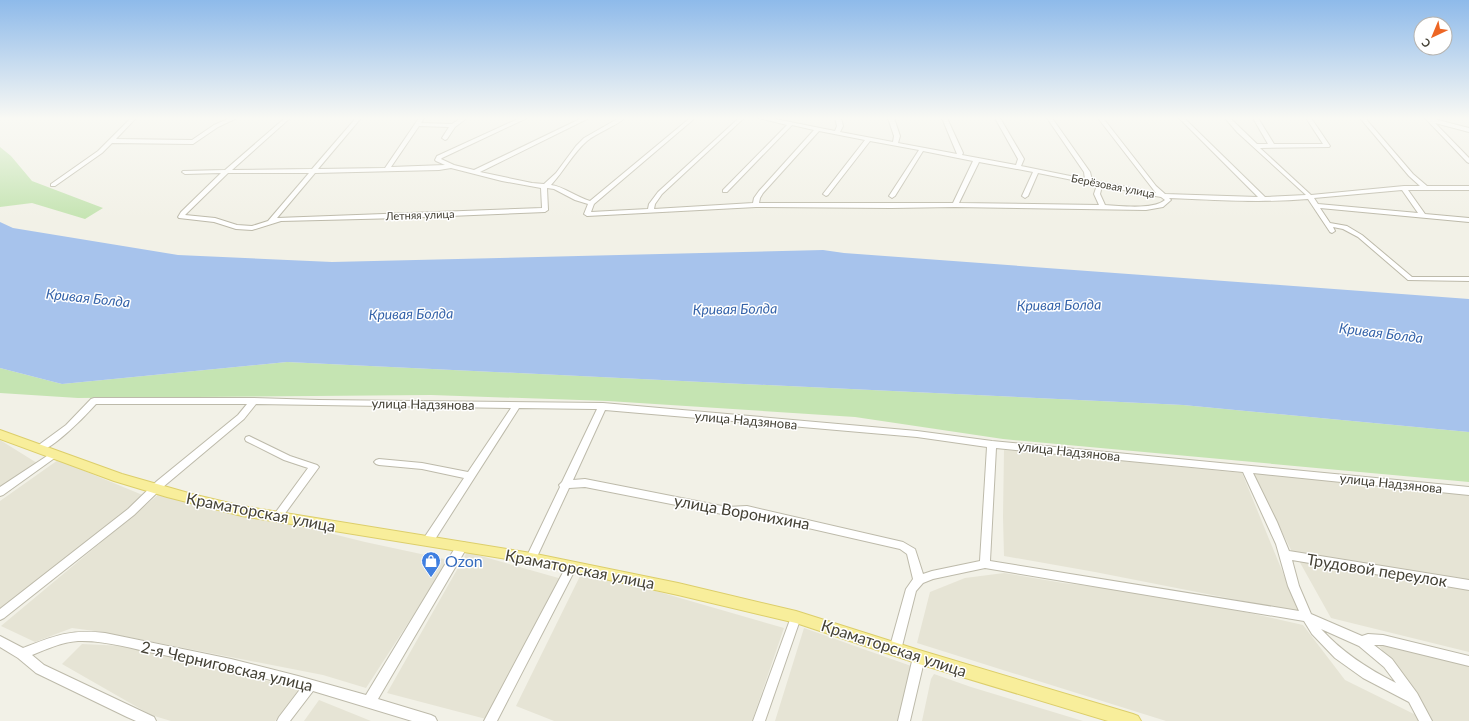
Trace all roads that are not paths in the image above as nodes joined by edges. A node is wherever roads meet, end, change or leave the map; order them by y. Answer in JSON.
{"nodes":[{"id":1,"x":100,"y":152,"type":"edge"},
{"id":2,"x":249,"y":152,"type":"edge"},
{"id":3,"x":330,"y":152,"type":"edge"},
{"id":4,"x":399,"y":152,"type":"edge"},
{"id":5,"x":451,"y":152,"type":"edge"},
{"id":6,"x":517,"y":152,"type":"edge"},
{"id":7,"x":575,"y":152,"type":"edge"},
{"id":8,"x":653,"y":152,"type":"edge"},
{"id":9,"x":706,"y":152,"type":"edge"},
{"id":10,"x":764,"y":152,"type":"edge"},
{"id":11,"x":798,"y":152,"type":"edge"},
{"id":12,"x":858,"y":152,"type":"edge"},
{"id":13,"x":920,"y":152,"type":"edge"},
{"id":14,"x":936,"y":152,"type":"edge"},
{"id":15,"x":959,"y":152,"type":"edge"},
{"id":16,"x":1017,"y":152,"type":"edge"},
{"id":17,"x":1073,"y":152,"type":"edge"},
{"id":18,"x":1126,"y":152,"type":"edge"},
{"id":19,"x":1215,"y":152,"type":"edge"},
{"id":20,"x":1262,"y":152,"type":"edge"},
{"id":21,"x":1391,"y":152,"type":"edge"},
{"id":22,"x":1459,"y":152,"type":"edge"},
{"id":23,"x":959,"y":156,"type":"junction"},
{"id":24,"x":977,"y":159,"type":"junction"},
{"id":25,"x":1469,"y":161,"type":"edge"},
{"id":26,"x":452,"y":166,"type":"junction"},
{"id":27,"x":1018,"y":167,"type":"junction"},
{"id":28,"x":387,"y":170,"type":"junction"},
{"id":29,"x":313,"y":171,"type":"junction"},
{"id":30,"x":1036,"y":171,"type":"junction"},
{"id":31,"x":185,"y":172,"type":"dead end"},
{"id":32,"x":226,"y":172,"type":"junction"},
{"id":33,"x":475,"y":172,"type":"junction"},
{"id":34,"x":1089,"y":182,"type":"junction"},
{"id":35,"x":1100,"y":184,"type":"junction"},
{"id":36,"x":53,"y":185,"type":"dead end"},
{"id":37,"x":546,"y":185,"type":"junction"},
{"id":38,"x":1425,"y":187,"type":"junction"},
{"id":39,"x":1404,"y":188,"type":"junction"},
{"id":40,"x":1468,"y":189,"type":"edge"},
{"id":41,"x":725,"y":192,"type":"dead end"},
{"id":42,"x":826,"y":194,"type":"dead end"},
{"id":43,"x":892,"y":196,"type":"dead end"},
{"id":44,"x":1025,"y":196,"type":"dead end"},
{"id":45,"x":1165,"y":196,"type":"junction"},
{"id":46,"x":1310,"y":197,"type":"junction"},
{"id":47,"x":1263,"y":199,"type":"junction"},
{"id":48,"x":591,"y":203,"type":"junction"},
{"id":49,"x":756,"y":205,"type":"junction"},
{"id":50,"x":955,"y":205,"type":"junction"},
{"id":51,"x":1315,"y":206,"type":"junction"},
{"id":52,"x":1103,"y":207,"type":"junction"},
{"id":53,"x":651,"y":211,"type":"junction"},
{"id":54,"x":1423,"y":215,"type":"junction"},
{"id":55,"x":1469,"y":220,"type":"edge"},
{"id":56,"x":269,"y":222,"type":"junction"},
{"id":57,"x":1327,"y":224,"type":"junction"},
{"id":58,"x":1332,"y":231,"type":"dead end"},
{"id":59,"x":1469,"y":279,"type":"edge"},
{"id":60,"x":254,"y":401,"type":"junction"},
{"id":61,"x":517,"y":405,"type":"junction"},
{"id":62,"x":603,"y":406,"type":"junction"},
{"id":63,"x":0,"y":434,"type":"edge"},
{"id":64,"x":249,"y":439,"type":"dead end"},
{"id":65,"x":992,"y":444,"type":"junction"},
{"id":66,"x":39,"y":449,"type":"junction"},
{"id":67,"x":53,"y":455,"type":"junction"},
{"id":68,"x":379,"y":462,"type":"dead end"},
{"id":69,"x":1246,"y":469,"type":"junction"},
{"id":70,"x":471,"y":476,"type":"junction"},
{"id":71,"x":564,"y":485,"type":"junction"},
{"id":72,"x":155,"y":490,"type":"junction"},
{"id":73,"x":1469,"y":491,"type":"edge"},
{"id":74,"x":0,"y":492,"type":"edge"},
{"id":75,"x":278,"y":516,"type":"junction"},
{"id":76,"x":428,"y":541,"type":"junction"},
{"id":77,"x":462,"y":546,"type":"junction"},
{"id":78,"x":1285,"y":555,"type":"junction"},
{"id":79,"x":531,"y":558,"type":"junction"},
{"id":80,"x":985,"y":564,"type":"junction"},
{"id":81,"x":572,"y":566,"type":"junction"},
{"id":82,"x":919,"y":580,"type":"junction"},
{"id":83,"x":1469,"y":585,"type":"edge"},
{"id":84,"x":0,"y":615,"type":"edge"},
{"id":85,"x":796,"y":617,"type":"junction"},
{"id":86,"x":1307,"y":617,"type":"junction"},
{"id":87,"x":0,"y":641,"type":"edge"},
{"id":88,"x":1363,"y":642,"type":"junction"},
{"id":89,"x":895,"y":650,"type":"junction"},
{"id":90,"x":22,"y":654,"type":"junction"},
{"id":91,"x":919,"y":657,"type":"junction"},
{"id":92,"x":1469,"y":661,"type":"edge"},
{"id":93,"x":310,"y":685,"type":"junction"},
{"id":94,"x":1413,"y":697,"type":"junction"},
{"id":95,"x":368,"y":702,"type":"junction"},
{"id":96,"x":413,"y":718,"type":"edge"},
{"id":97,"x":150,"y":721,"type":"edge"},
{"id":98,"x":284,"y":721,"type":"edge"},
{"id":99,"x":432,"y":721,"type":"edge"},
{"id":100,"x":490,"y":721,"type":"edge"},
{"id":101,"x":759,"y":721,"type":"edge"},
{"id":102,"x":904,"y":721,"type":"edge"},
{"id":103,"x":1133,"y":721,"type":"edge"},
{"id":104,"x":1426,"y":721,"type":"edge"}],
"edges":[{"from":1,"to":36,"type":"street"},
{"from":2,"to":32,"type":"street"},
{"from":3,"to":29,"type":"street"},
{"from":4,"to":28,"type":"street"},
{"from":5,"to":26,"type":"street"},
{"from":6,"to":33,"type":"street"},
{"from":7,"to":37,"type":"street"},
{"from":8,"to":48,"type":"street"},
{"from":9,"to":53,"type":"street"},
{"from":10,"to":41,"type":"street"},
{"from":11,"to":49,"type":"street"},
{"from":12,"to":42,"type":"street"},
{"from":13,"to":43,"type":"street"},
{"from":14,"to":23,"type":"street","name":"Берёзовая улица"},
{"from":15,"to":23,"type":"street"},
{"from":16,"to":27,"type":"street"},
{"from":17,"to":34,"type":"street"},
{"from":18,"to":45,"type":"street"},
{"from":19,"to":47,"type":"street"},
{"from":20,"to":46,"type":"street"},
{"from":21,"to":38,"type":"street"},
{"from":22,"to":25,"type":"street"},
{"from":23,"to":24,"type":"street","name":"Берёзовая улица"},
{"from":24,"to":27,"type":"street","name":"Берёзовая улица"},
{"from":24,"to":50,"type":"street"},
{"from":26,"to":28,"type":"street"},
{"from":26,"to":33,"type":"street"},
{"from":27,"to":30,"type":"street","name":"Берёзовая улица"},
{"from":28,"to":29,"type":"street"},
{"from":29,"to":32,"type":"street"},
{"from":29,"to":56,"type":"street"},
{"from":30,"to":34,"type":"street","name":"Берёзовая улица"},
{"from":30,"to":44,"type":"street"},
{"from":31,"to":32,"type":"street"},
{"from":32,"to":56,"type":"street"},
{"from":33,"to":37,"type":"street"},
{"from":34,"to":35,"type":"street","name":"Берёзовая улица"},
{"from":35,"to":45,"type":"street","name":"Берёзовая улица"},
{"from":35,"to":52,"type":"street"},
{"from":37,"to":48,"type":"street"},
{"from":37,"to":56,"type":"street","name":"Летняя улица"},
{"from":38,"to":39,"type":"street","name":"Берёзовая улица"},
{"from":38,"to":40,"type":"street","name":"Берёзовая улица"},
{"from":39,"to":46,"type":"street","name":"Берёзовая улица"},
{"from":39,"to":54,"type":"street"},
{"from":45,"to":47,"type":"street","name":"Берёзовая улица"},
{"from":45,"to":52,"type":"street"},
{"from":46,"to":47,"type":"street","name":"Берёзовая улица"},
{"from":46,"to":51,"type":"street"},
{"from":48,"to":53,"type":"street"},
{"from":49,"to":50,"type":"street"},
{"from":49,"to":53,"type":"street"},
{"from":50,"to":52,"type":"street"},
{"from":51,"to":54,"type":"street"},
{"from":51,"to":57,"type":"street"},
{"from":54,"to":55,"type":"street"},
{"from":57,"to":58,"type":"street"},
{"from":57,"to":59,"type":"street"},
{"from":60,"to":61,"type":"street","name":"улица Надзянова"},
{"from":60,"to":66,"type":"street","name":"улица Надзянова"},
{"from":60,"to":72,"type":"street"},
{"from":61,"to":62,"type":"street","name":"улица Надзянова"},
{"from":61,"to":70,"type":"street"},
{"from":62,"to":65,"type":"street","name":"улица Надзянова"},
{"from":62,"to":71,"type":"street"},
{"from":63,"to":66,"type":"main road","name":"Краматорская улица"},
{"from":64,"to":75,"type":"street"},
{"from":65,"to":69,"type":"street","name":"улица Надзянова"},
{"from":65,"to":80,"type":"street"},
{"from":66,"to":67,"type":"main road","name":"Краматорская улица"},
{"from":67,"to":72,"type":"main road","name":"Краматорская улица"},
{"from":67,"to":74,"type":"street"},
{"from":68,"to":70,"type":"street"},
{"from":69,"to":73,"type":"street","name":"улица Надзянова"},
{"from":69,"to":78,"type":"street"},
{"from":70,"to":76,"type":"street"},
{"from":71,"to":79,"type":"street"},
{"from":71,"to":82,"type":"street","name":"улица Воронихина"},
{"from":72,"to":75,"type":"main road","name":"Краматорская улица"},
{"from":72,"to":84,"type":"street"},
{"from":75,"to":76,"type":"main road","name":"Краматорская улица"},
{"from":76,"to":77,"type":"main road","name":"Краматорская улица"},
{"from":77,"to":79,"type":"main road","name":"Краматорская улица"},
{"from":77,"to":95,"type":"street"},
{"from":78,"to":83,"type":"street","name":"Трудовой переулок"},
{"from":78,"to":86,"type":"street"},
{"from":79,"to":81,"type":"main road","name":"Краматорская улица"},
{"from":80,"to":82,"type":"street"},
{"from":80,"to":86,"type":"street"},
{"from":81,"to":85,"type":"main road","name":"Краматорская улица"},
{"from":81,"to":100,"type":"street"},
{"from":82,"to":89,"type":"street"},
{"from":85,"to":89,"type":"main road","name":"Краматорская улица"},
{"from":85,"to":101,"type":"street"},
{"from":86,"to":88,"type":"street"},
{"from":86,"to":94,"type":"street"},
{"from":87,"to":90,"type":"street"},
{"from":88,"to":92,"type":"street"},
{"from":88,"to":94,"type":"street"},
{"from":89,"to":91,"type":"main road","name":"Краматорская улица"},
{"from":90,"to":93,"type":"street","name":"2-я Черниговская улица"},
{"from":90,"to":97,"type":"street"},
{"from":91,"to":102,"type":"street"},
{"from":91,"to":103,"type":"main road","name":"Краматорская улица"},
{"from":93,"to":95,"type":"street","name":"2-я Черниговская улица"},
{"from":93,"to":98,"type":"street"},
{"from":94,"to":104,"type":"street"},
{"from":95,"to":96,"type":"street","name":"2-я Черниговская улица"},
{"from":96,"to":99,"type":"street","name":"2-я Черниговская улица"}]}
